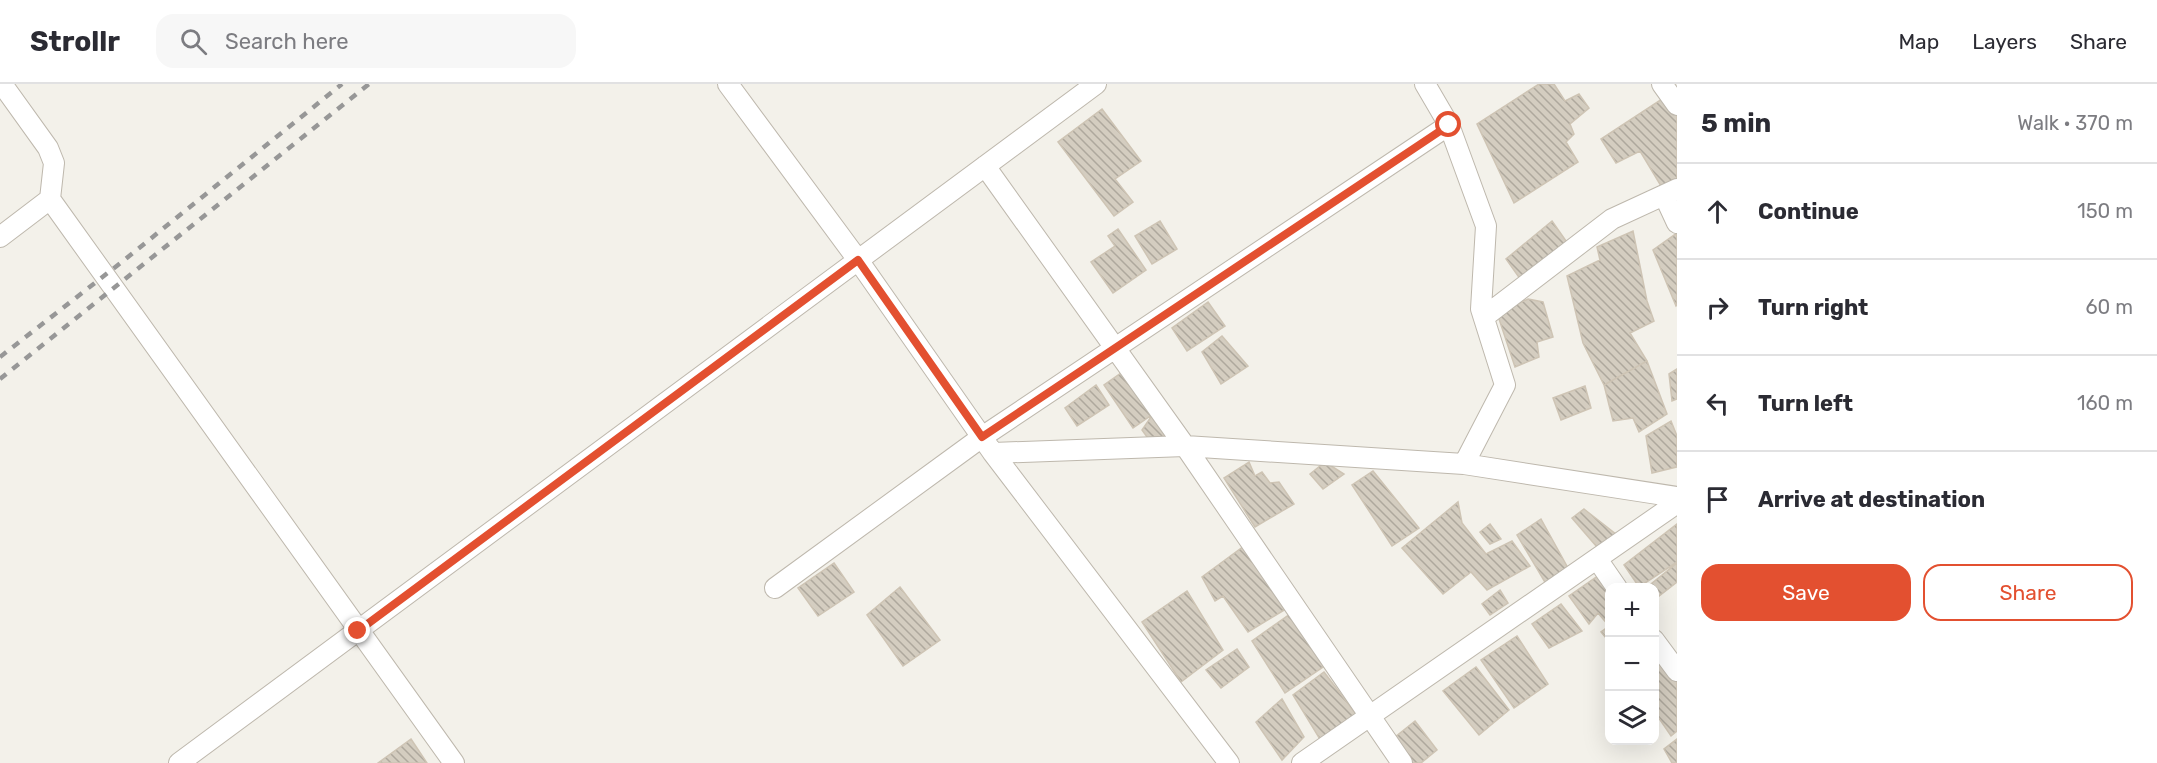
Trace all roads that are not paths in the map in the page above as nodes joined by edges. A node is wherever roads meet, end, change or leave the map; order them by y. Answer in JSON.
{"nodes":[{"id":1,"x":2,"y":84,"type":"edge"},
{"id":2,"x":728,"y":84,"type":"edge"},
{"id":3,"x":1096,"y":84,"type":"edge"},
{"id":4,"x":1425,"y":84,"type":"edge"},
{"id":5,"x":1662,"y":84,"type":"edge"},
{"id":6,"x":1677,"y":105,"type":"edge"},
{"id":7,"x":1449,"y":125,"type":"junction"},
{"id":8,"x":986,"y":166,"type":"junction"},
{"id":9,"x":1670,"y":192,"type":"edge"},
{"id":10,"x":50,"y":200,"type":"junction"},
{"id":11,"x":1677,"y":223,"type":"edge"},
{"id":12,"x":0,"y":237,"type":"edge"},
{"id":13,"x":858,"y":260,"type":"junction"},
{"id":14,"x":1484,"y":317,"type":"junction"},
{"id":15,"x":1114,"y":347,"type":"junction"},
{"id":16,"x":987,"y":445,"type":"junction"},
{"id":17,"x":1185,"y":446,"type":"junction"},
{"id":18,"x":1464,"y":464,"type":"junction"},
{"id":19,"x":1677,"y":497,"type":"edge"},
{"id":20,"x":1677,"y":503,"type":"edge"},
{"id":21,"x":1597,"y":559,"type":"junction"},
{"id":22,"x":1614,"y":583,"type":"edge"},
{"id":23,"x":775,"y":588,"type":"dead end"},
{"id":24,"x":358,"y":631,"type":"junction"},
{"id":25,"x":1659,"y":647,"type":"edge"},
{"id":26,"x":1677,"y":671,"type":"edge"},
{"id":27,"x":1370,"y":717,"type":"junction"},
{"id":28,"x":179,"y":763,"type":"edge"},
{"id":29,"x":454,"y":763,"type":"edge"},
{"id":30,"x":1228,"y":763,"type":"edge"},
{"id":31,"x":1302,"y":763,"type":"edge"},
{"id":32,"x":1402,"y":763,"type":"edge"}],
"edges":[{"from":1,"to":10,"type":"street"},
{"from":2,"to":13,"type":"street"},
{"from":3,"to":8,"type":"street"},
{"from":4,"to":7,"type":"street"},
{"from":5,"to":6,"type":"street"},
{"from":7,"to":14,"type":"street"},
{"from":7,"to":15,"type":"street"},
{"from":8,"to":13,"type":"street"},
{"from":8,"to":15,"type":"street"},
{"from":9,"to":11,"type":"street"},
{"from":9,"to":14,"type":"street"},
{"from":10,"to":12,"type":"street"},
{"from":10,"to":24,"type":"street"},
{"from":13,"to":16,"type":"street"},
{"from":13,"to":24,"type":"street"},
{"from":14,"to":18,"type":"street"},
{"from":15,"to":16,"type":"street"},
{"from":15,"to":17,"type":"street"},
{"from":16,"to":17,"type":"street"},
{"from":16,"to":23,"type":"street"},
{"from":16,"to":30,"type":"street"},
{"from":17,"to":18,"type":"street"},
{"from":17,"to":27,"type":"street"},
{"from":18,"to":19,"type":"street"},
{"from":20,"to":21,"type":"street"},
{"from":21,"to":22,"type":"street"},
{"from":21,"to":27,"type":"street"},
{"from":24,"to":28,"type":"street"},
{"from":24,"to":29,"type":"street"},
{"from":25,"to":26,"type":"street"},
{"from":27,"to":31,"type":"street"},
{"from":27,"to":32,"type":"street"}]}
